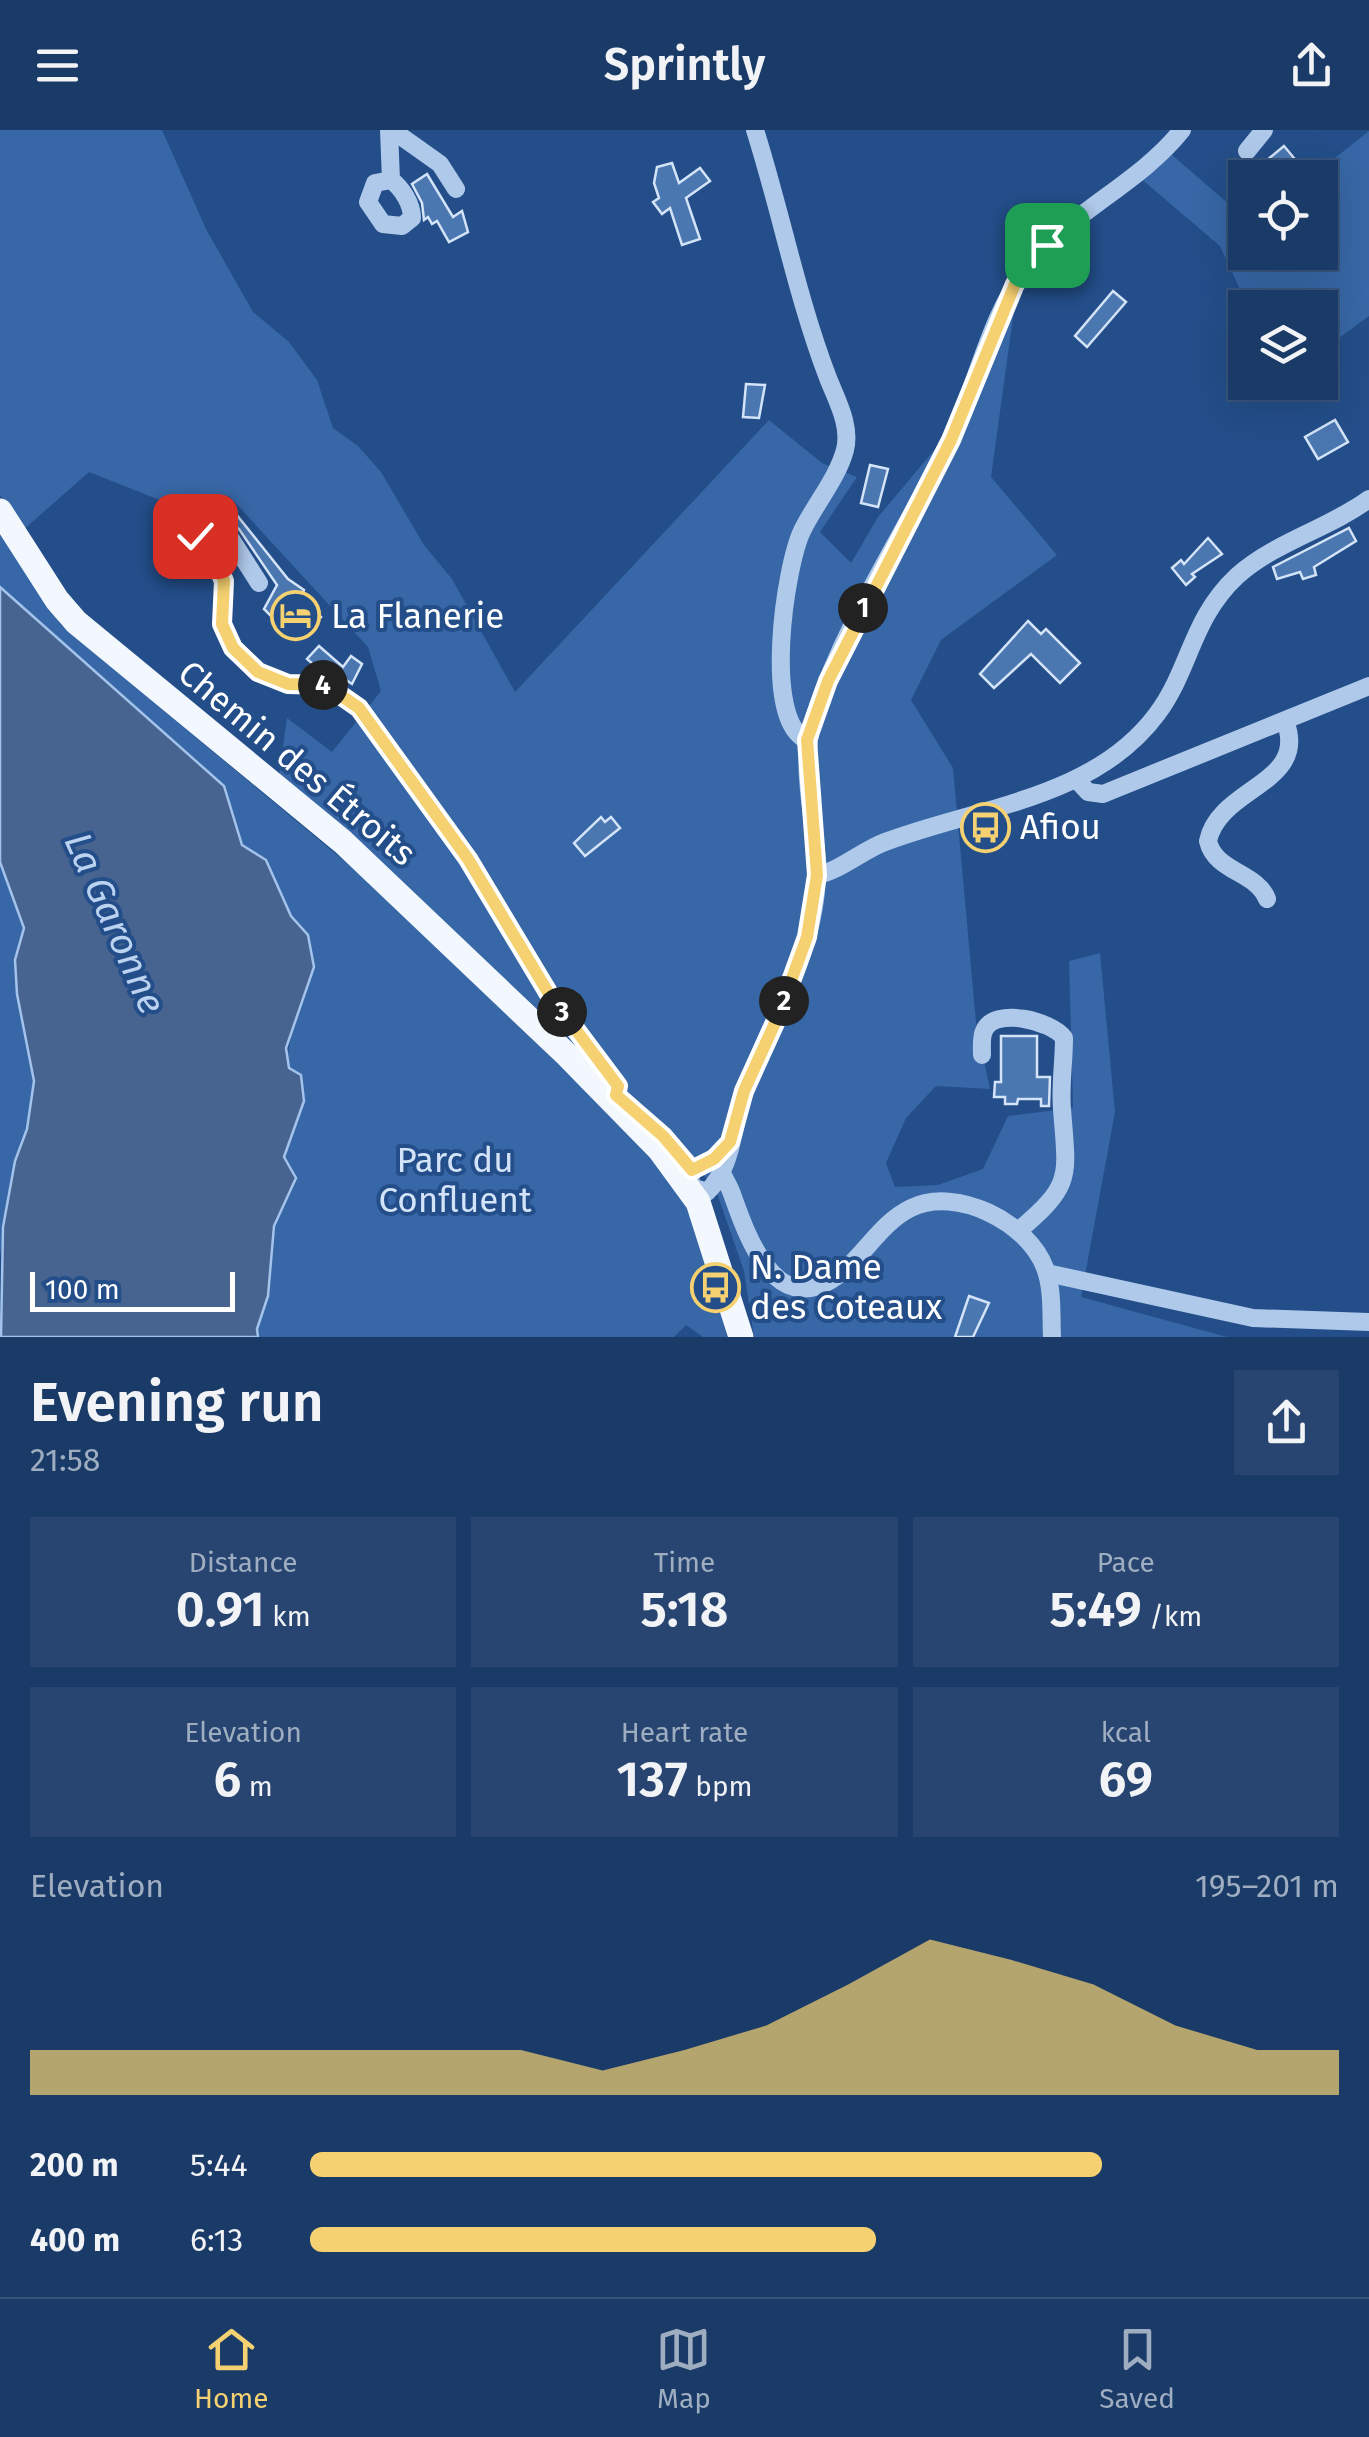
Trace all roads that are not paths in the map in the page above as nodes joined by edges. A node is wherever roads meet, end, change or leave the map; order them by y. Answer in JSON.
{"nodes":[{"id":1,"x":390,"y":130,"type":"edge"},
{"id":2,"x":755,"y":130,"type":"edge"},
{"id":3,"x":1182,"y":130,"type":"edge"},
{"id":4,"x":1264,"y":130,"type":"edge"},
{"id":5,"x":1247,"y":151,"type":"dead end"},
{"id":6,"x":391,"y":180,"type":"dead end"},
{"id":7,"x":456,"y":189,"type":"dead end"},
{"id":8,"x":1369,"y":499,"type":"edge"},
{"id":9,"x":0,"y":511,"type":"edge"},
{"id":10,"x":259,"y":583,"type":"dead end"},
{"id":11,"x":1369,"y":686,"type":"edge"},
{"id":12,"x":1285,"y":721,"type":"junction"},
{"id":13,"x":807,"y":740,"type":"junction"},
{"id":14,"x":1076,"y":779,"type":"junction"},
{"id":15,"x":817,"y":875,"type":"junction"},
{"id":16,"x":1268,"y":899,"type":"dead end"},
{"id":17,"x":982,"y":1055,"type":"dead end"},
{"id":18,"x":613,"y":1098,"type":"junction"},
{"id":19,"x":705,"y":1176,"type":"junction"},
{"id":20,"x":1018,"y":1230,"type":"junction"},
{"id":21,"x":1047,"y":1273,"type":"junction"},
{"id":22,"x":1369,"y":1322,"type":"edge"},
{"id":23,"x":739,"y":1332,"type":"edge"},
{"id":24,"x":1052,"y":1337,"type":"edge"}],
"edges":[{"from":1,"to":6,"type":"street"},
{"from":1,"to":7,"type":"street"},
{"from":2,"to":13,"type":"street"},
{"from":3,"to":13,"type":"street"},
{"from":4,"to":5,"type":"street"},
{"from":8,"to":14,"type":"street"},
{"from":9,"to":18,"type":"main road","name":"Chemin des Étroits"},
{"from":10,"to":18,"type":"street"},
{"from":11,"to":12,"type":"street"},
{"from":12,"to":14,"type":"street"},
{"from":12,"to":16,"type":"street"},
{"from":13,"to":15,"type":"street"},
{"from":14,"to":15,"type":"street"},
{"from":15,"to":19,"type":"street"},
{"from":17,"to":20,"type":"street"},
{"from":18,"to":19,"type":"main road","name":"Chemin des Étroits"},
{"from":19,"to":20,"type":"street"},
{"from":19,"to":23,"type":"main road","name":"Chemin des Étroits"},
{"from":20,"to":21,"type":"street"},
{"from":21,"to":22,"type":"street"},
{"from":21,"to":24,"type":"street"}]}
